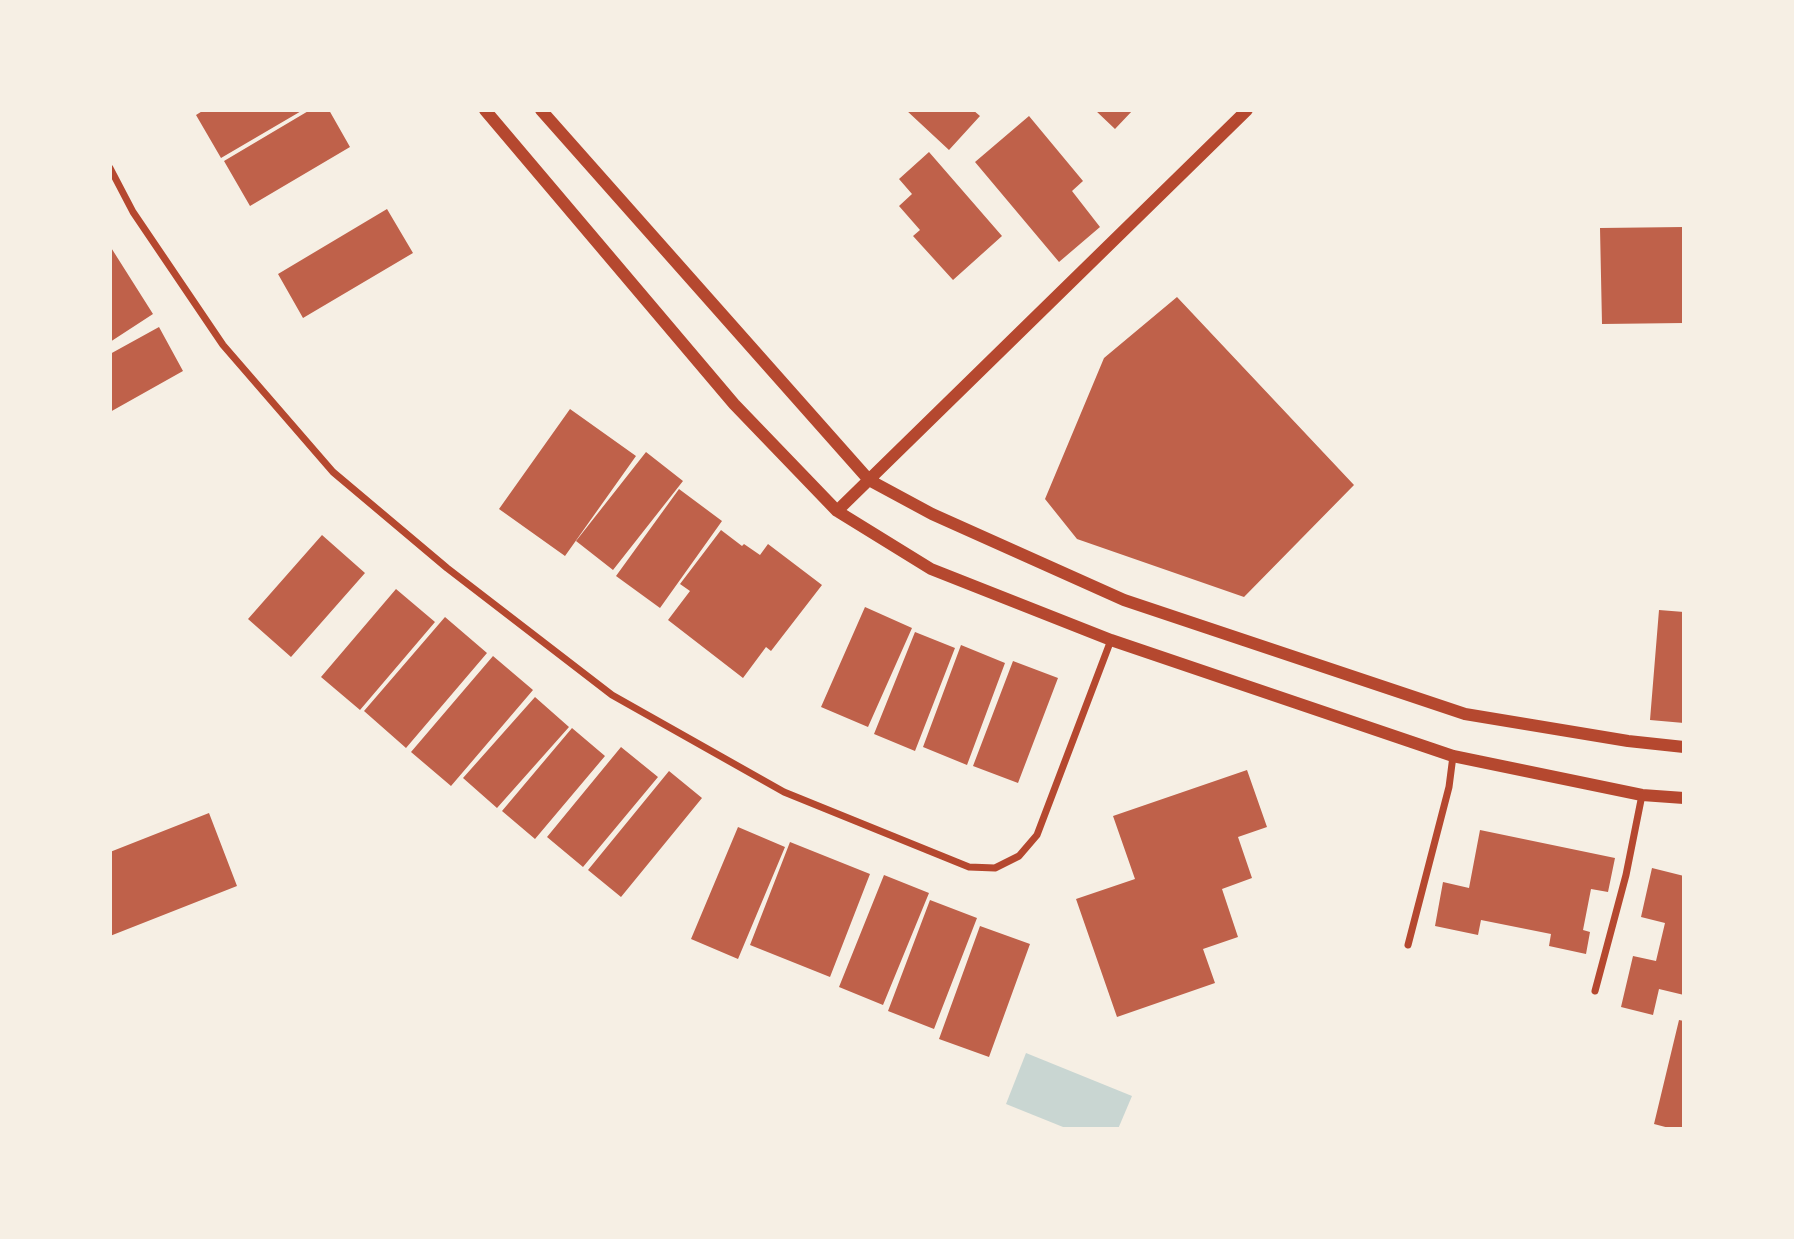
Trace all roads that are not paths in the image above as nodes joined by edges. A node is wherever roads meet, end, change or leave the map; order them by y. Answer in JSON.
{"nodes":[{"id":1,"x":485,"y":110,"type":"edge"},
{"id":2,"x":541,"y":110,"type":"edge"},
{"id":3,"x":1247,"y":110,"type":"edge"},
{"id":4,"x":110,"y":168,"type":"edge"},
{"id":5,"x":869,"y":480,"type":"junction"},
{"id":6,"x":837,"y":511,"type":"junction"},
{"id":7,"x":1111,"y":640,"type":"junction"},
{"id":8,"x":1684,"y":747,"type":"edge"},
{"id":9,"x":1453,"y":756,"type":"junction"},
{"id":10,"x":1642,"y":794,"type":"junction"},
{"id":11,"x":1684,"y":798,"type":"edge"},
{"id":12,"x":1408,"y":945,"type":"dead end"},
{"id":13,"x":1595,"y":991,"type":"dead end"}],
"edges":[{"from":1,"to":6,"type":"street"},
{"from":2,"to":5,"type":"street"},
{"from":3,"to":5,"type":"street"},
{"from":4,"to":7,"type":"street"},
{"from":5,"to":6,"type":"street"},
{"from":5,"to":8,"type":"street"},
{"from":6,"to":7,"type":"street"},
{"from":7,"to":9,"type":"street"},
{"from":9,"to":10,"type":"street"},
{"from":9,"to":12,"type":"street"},
{"from":10,"to":11,"type":"street"},
{"from":10,"to":13,"type":"street"}]}
